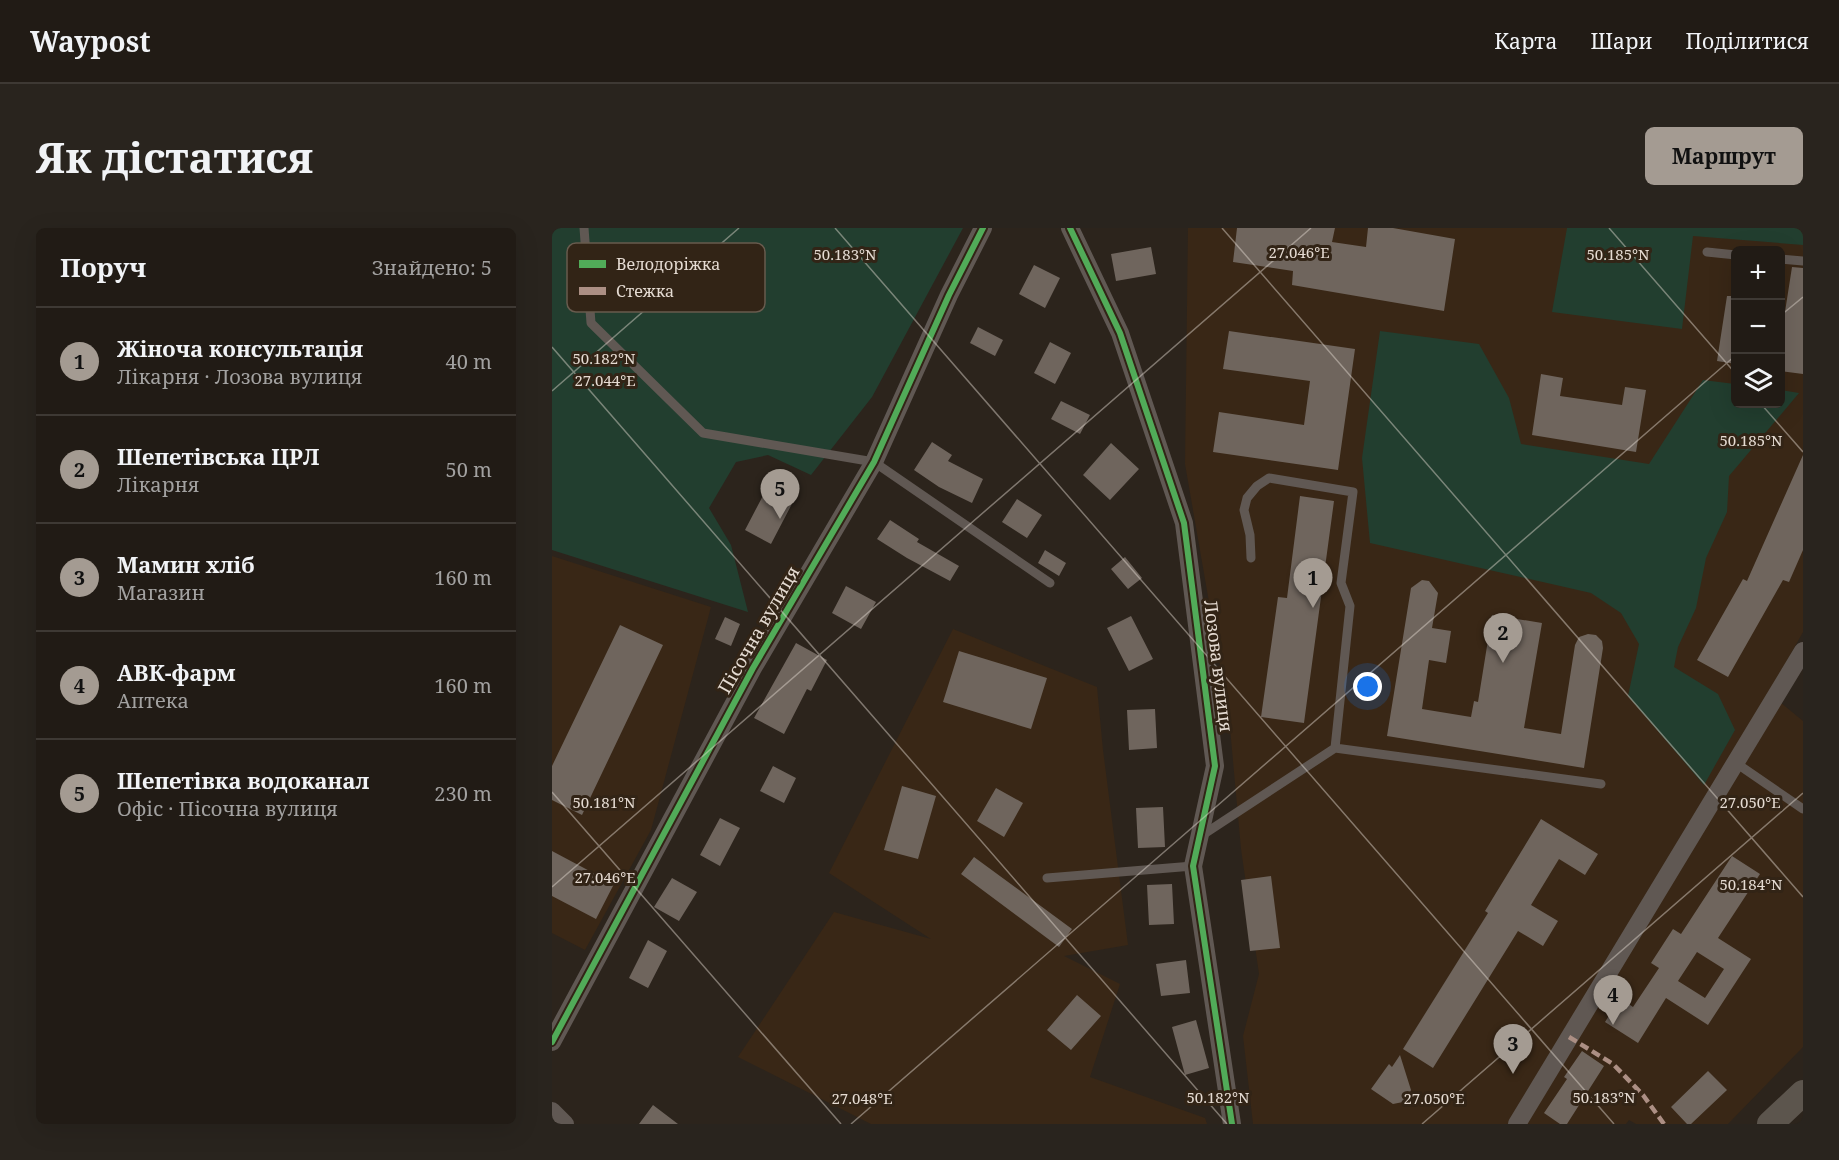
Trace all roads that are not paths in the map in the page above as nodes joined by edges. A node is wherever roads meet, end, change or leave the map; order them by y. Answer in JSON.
{"nodes":[{"id":1,"x":584,"y":228,"type":"edge"},
{"id":2,"x":982,"y":228,"type":"edge"},
{"id":3,"x":1070,"y":228,"type":"edge"},
{"id":4,"x":585,"y":243,"type":"edge"},
{"id":5,"x":1707,"y":252,"type":"dead end"},
{"id":6,"x":1731,"y":254,"type":"edge"},
{"id":7,"x":1785,"y":259,"type":"edge"},
{"id":8,"x":1803,"y":261,"type":"edge"},
{"id":9,"x":590,"y":312,"type":"edge"},
{"id":10,"x":874,"y":462,"type":"junction"},
{"id":11,"x":1251,"y":558,"type":"dead end"},
{"id":12,"x":1050,"y":583,"type":"dead end"},
{"id":13,"x":1803,"y":651,"type":"edge"},
{"id":14,"x":1335,"y":747,"type":"junction"},
{"id":15,"x":1736,"y":763,"type":"junction"},
{"id":16,"x":1601,"y":784,"type":"dead end"},
{"id":17,"x":1803,"y":809,"type":"edge"},
{"id":18,"x":1199,"y":837,"type":"junction"},
{"id":19,"x":1193,"y":866,"type":"junction"},
{"id":20,"x":1047,"y":878,"type":"dead end"},
{"id":21,"x":552,"y":1042,"type":"edge"},
{"id":22,"x":1803,"y":1093,"type":"edge"},
{"id":23,"x":552,"y":1112,"type":"edge"},
{"id":24,"x":565,"y":1124,"type":"edge"},
{"id":25,"x":1232,"y":1124,"type":"edge"},
{"id":26,"x":1517,"y":1124,"type":"edge"},
{"id":27,"x":1770,"y":1124,"type":"edge"}],
"edges":[{"from":1,"to":4,"type":"lane"},
{"from":2,"to":10,"type":"street","name":"Пісочна вулиця"},
{"from":3,"to":18,"type":"street","name":"Лозова вулиця"},
{"from":5,"to":6,"type":"lane"},
{"from":7,"to":8,"type":"lane"},
{"from":9,"to":10,"type":"lane"},
{"from":10,"to":12,"type":"lane"},
{"from":10,"to":21,"type":"street","name":"Пісочна вулиця"},
{"from":11,"to":14,"type":"lane"},
{"from":13,"to":15,"type":"street"},
{"from":14,"to":16,"type":"lane"},
{"from":14,"to":18,"type":"lane"},
{"from":15,"to":17,"type":"lane"},
{"from":15,"to":26,"type":"street"},
{"from":18,"to":19,"type":"street","name":"Лозова вулиця"},
{"from":19,"to":20,"type":"lane"},
{"from":19,"to":25,"type":"street","name":"Лозова вулиця"},
{"from":22,"to":27,"type":"main road"},
{"from":23,"to":24,"type":"street"}]}
